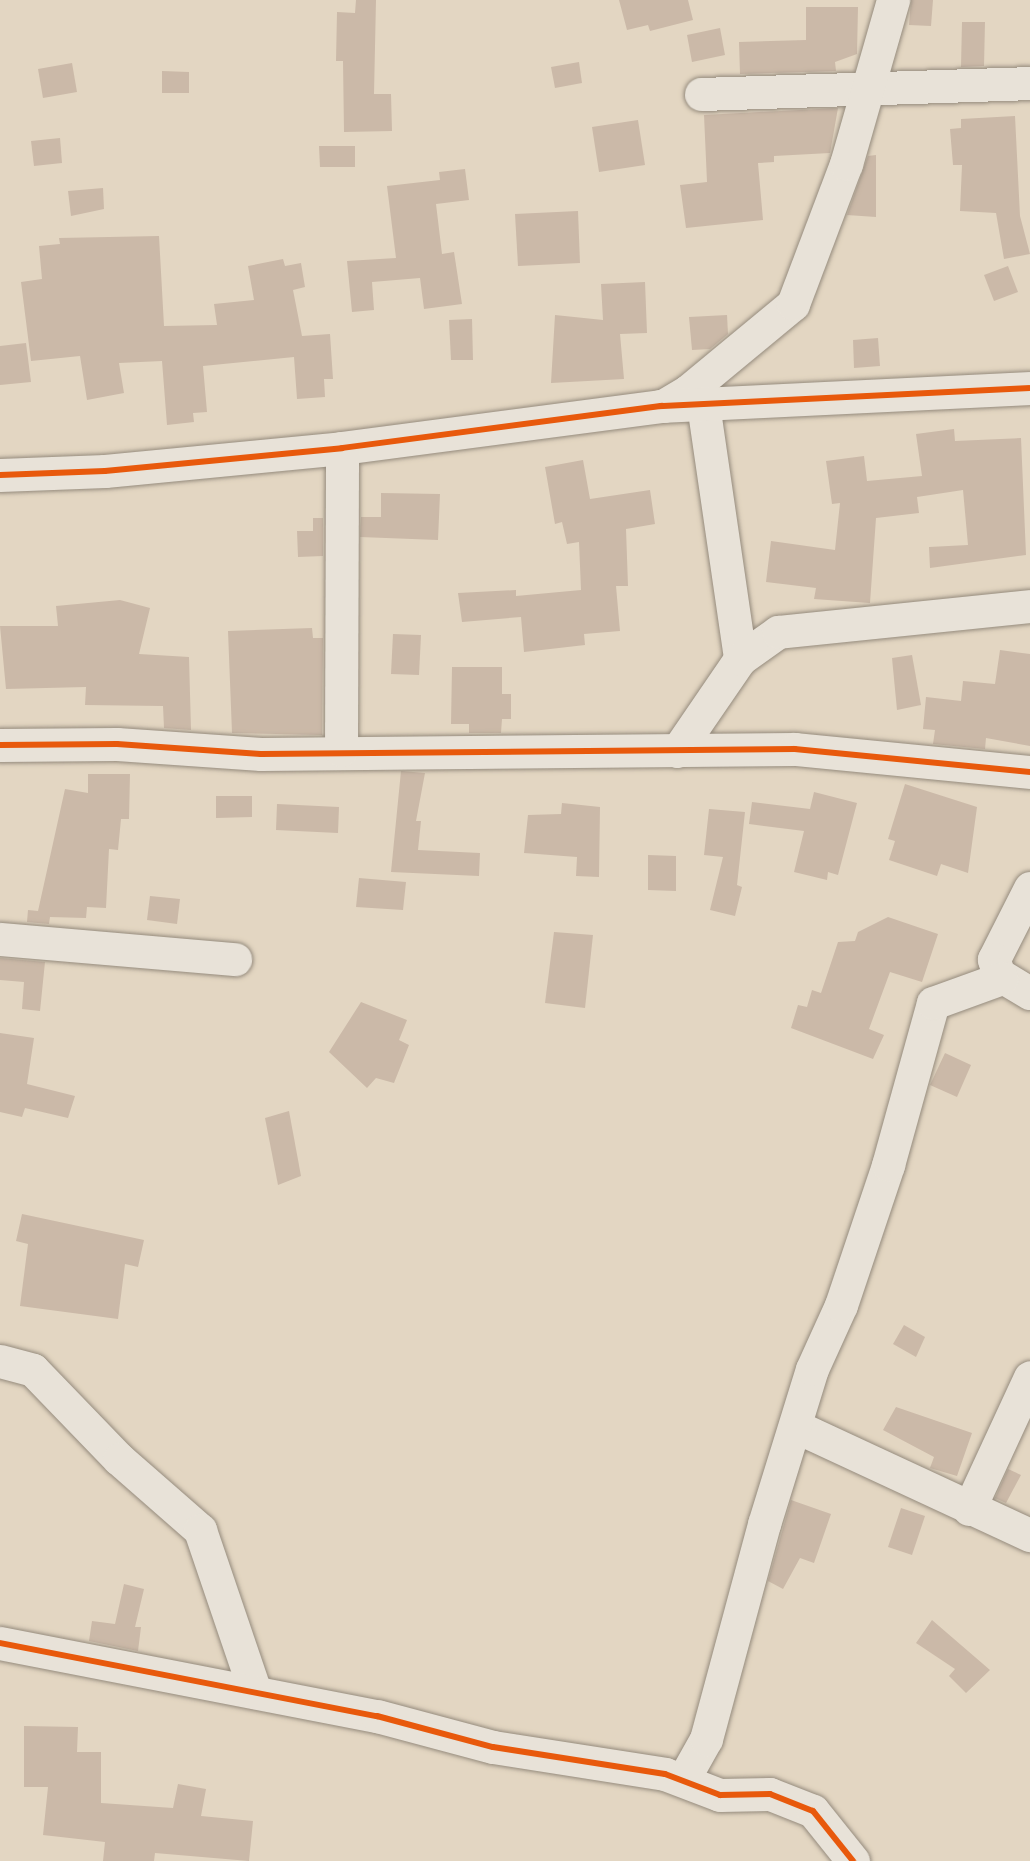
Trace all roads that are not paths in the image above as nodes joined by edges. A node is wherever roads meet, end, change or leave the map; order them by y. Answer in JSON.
{"nodes":[{"id":1,"x":893,"y":0,"type":"edge"},
{"id":2,"x":1030,"y":82,"type":"edge"},
{"id":3,"x":868,"y":91,"type":"junction"},
{"id":4,"x":701,"y":94,"type":"dead end"},
{"id":5,"x":1030,"y":388,"type":"edge"},
{"id":6,"x":684,"y":401,"type":"junction"},
{"id":7,"x":342,"y":448,"type":"junction"},
{"id":8,"x":0,"y":475,"type":"edge"},
{"id":9,"x":1030,"y":606,"type":"edge"},
{"id":10,"x":740,"y":659,"type":"junction"},
{"id":11,"x":0,"y":745,"type":"edge"},
{"id":12,"x":341,"y":750,"type":"junction"},
{"id":13,"x":677,"y":751,"type":"junction"},
{"id":14,"x":1030,"y":772,"type":"edge"},
{"id":15,"x":1030,"y":888,"type":"edge"},
{"id":16,"x":0,"y":939,"type":"edge"},
{"id":17,"x":235,"y":959,"type":"dead end"},
{"id":18,"x":1016,"y":986,"type":"edge"},
{"id":19,"x":0,"y":1361,"type":"edge"},
{"id":20,"x":1030,"y":1377,"type":"edge"},
{"id":21,"x":797,"y":1427,"type":"junction"},
{"id":22,"x":969,"y":1509,"type":"junction"},
{"id":23,"x":1030,"y":1535,"type":"edge"},
{"id":24,"x":0,"y":1643,"type":"edge"},
{"id":25,"x":255,"y":1692,"type":"junction"},
{"id":26,"x":683,"y":1780,"type":"junction"},
{"id":27,"x":853,"y":1861,"type":"edge"}],
"edges":[{"from":1,"to":3,"type":"street"},
{"from":2,"to":3,"type":"street"},
{"from":3,"to":4,"type":"street"},
{"from":3,"to":6,"type":"street"},
{"from":5,"to":6,"type":"street"},
{"from":6,"to":7,"type":"street"},
{"from":6,"to":10,"type":"street"},
{"from":7,"to":8,"type":"street"},
{"from":7,"to":12,"type":"street"},
{"from":9,"to":10,"type":"street"},
{"from":10,"to":13,"type":"street"},
{"from":11,"to":12,"type":"street"},
{"from":12,"to":13,"type":"street"},
{"from":13,"to":14,"type":"street"},
{"from":15,"to":18,"type":"street"},
{"from":16,"to":17,"type":"street"},
{"from":18,"to":21,"type":"street"},
{"from":19,"to":25,"type":"street"},
{"from":20,"to":22,"type":"street"},
{"from":21,"to":22,"type":"street"},
{"from":21,"to":26,"type":"street"},
{"from":22,"to":23,"type":"street"},
{"from":24,"to":25,"type":"street"},
{"from":25,"to":26,"type":"street"},
{"from":26,"to":27,"type":"street"}]}
